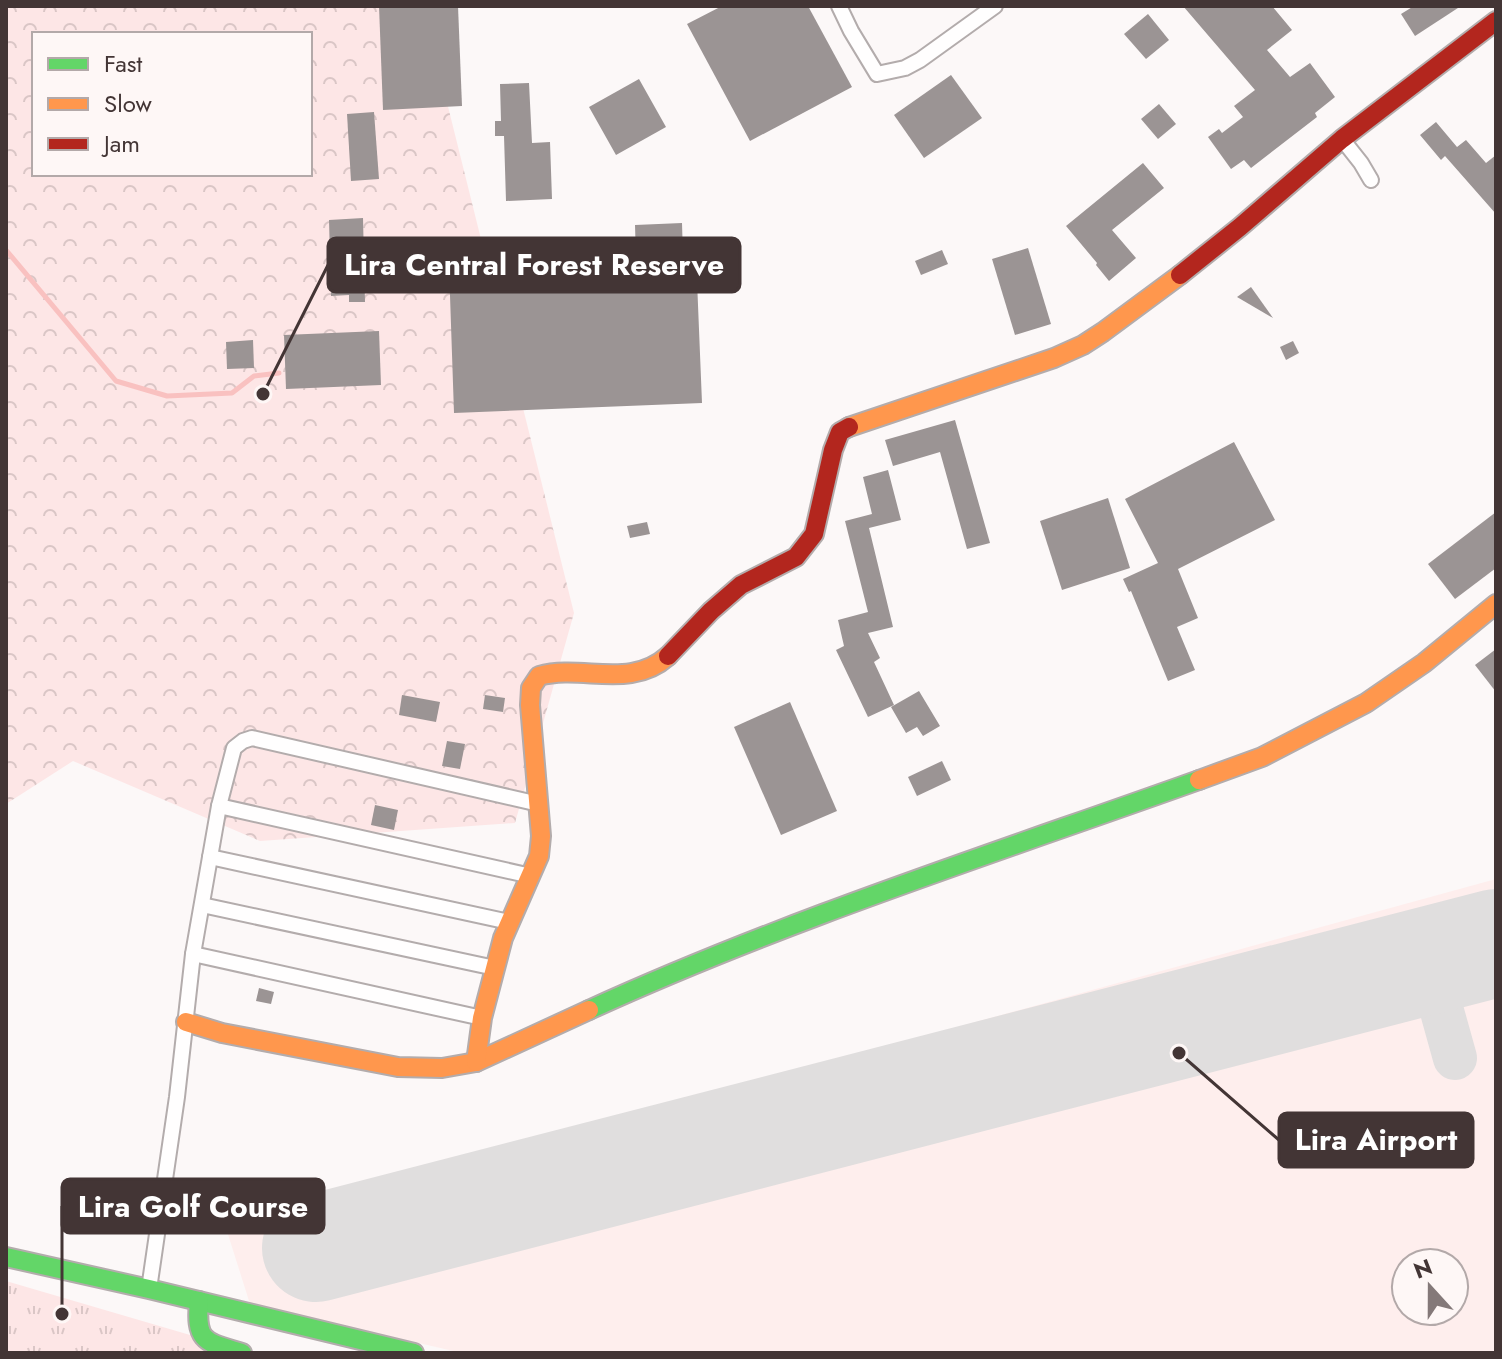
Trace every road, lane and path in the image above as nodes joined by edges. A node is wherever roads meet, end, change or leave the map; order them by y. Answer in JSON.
{"nodes":[{"id":1,"x":839,"y":6,"type":"edge"},
{"id":2,"x":995,"y":6,"type":"edge"},
{"id":3,"x":1496,"y":21,"type":"edge"},
{"id":4,"x":1342,"y":139,"type":"junction"},
{"id":5,"x":1371,"y":180,"type":"dead end"},
{"id":6,"x":1496,"y":604,"type":"edge"},
{"id":7,"x":539,"y":804,"type":"junction"},
{"id":8,"x":219,"y":806,"type":"junction"},
{"id":9,"x":210,"y":857,"type":"junction"},
{"id":10,"x":531,"y":876,"type":"junction"},
{"id":11,"x":202,"y":905,"type":"junction"},
{"id":12,"x":509,"y":922,"type":"junction"},
{"id":13,"x":193,"y":954,"type":"junction"},
{"id":14,"x":495,"y":968,"type":"junction"},
{"id":15,"x":482,"y":1018,"type":"junction"},
{"id":16,"x":186,"y":1022,"type":"junction"},
{"id":17,"x":476,"y":1062,"type":"junction"},
{"id":18,"x":6,"y":1257,"type":"edge"},
{"id":19,"x":149,"y":1289,"type":"junction"},
{"id":20,"x":199,"y":1301,"type":"junction"},
{"id":21,"x":242,"y":1353,"type":"edge"},
{"id":22,"x":414,"y":1353,"type":"edge"}],
"edges":[{"from":1,"to":2,"type":"street"},
{"from":3,"to":4,"type":"street"},
{"from":4,"to":5,"type":"street"},
{"from":4,"to":7,"type":"street"},
{"from":6,"to":17,"type":"street"},
{"from":7,"to":8,"type":"street"},
{"from":7,"to":10,"type":"street"},
{"from":8,"to":9,"type":"street"},
{"from":8,"to":10,"type":"street"},
{"from":9,"to":11,"type":"street"},
{"from":9,"to":12,"type":"street"},
{"from":10,"to":12,"type":"street"},
{"from":11,"to":13,"type":"street"},
{"from":11,"to":14,"type":"street"},
{"from":12,"to":14,"type":"street"},
{"from":13,"to":15,"type":"street"},
{"from":13,"to":16,"type":"street"},
{"from":14,"to":15,"type":"street"},
{"from":15,"to":17,"type":"street"},
{"from":16,"to":17,"type":"street"},
{"from":16,"to":19,"type":"street"},
{"from":18,"to":19,"type":"street"},
{"from":19,"to":20,"type":"street"},
{"from":20,"to":21,"type":"street"},
{"from":20,"to":22,"type":"street"}]}
